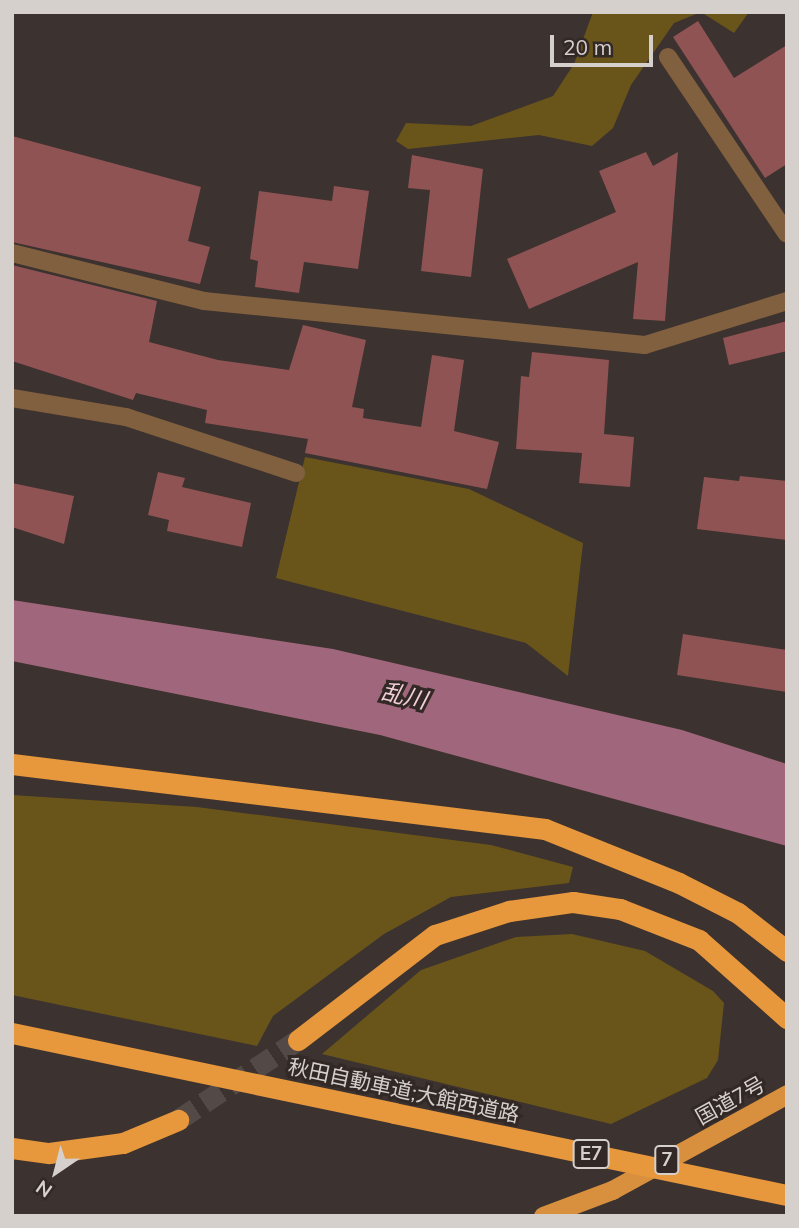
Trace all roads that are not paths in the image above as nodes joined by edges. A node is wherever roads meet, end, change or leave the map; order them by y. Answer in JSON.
{"nodes":[{"id":1,"x":668,"y":57,"type":"dead end"},
{"id":2,"x":787,"y":234,"type":"edge"},
{"id":3,"x":12,"y":253,"type":"edge"},
{"id":4,"x":787,"y":300,"type":"edge"},
{"id":5,"x":12,"y":398,"type":"edge"},
{"id":6,"x":296,"y":474,"type":"dead end"},
{"id":7,"x":12,"y":764,"type":"edge"},
{"id":8,"x":787,"y":951,"type":"edge"},
{"id":9,"x":787,"y":1018,"type":"edge"},
{"id":10,"x":12,"y":1033,"type":"edge"},
{"id":11,"x":298,"y":1040,"type":"tunnel mouth"},
{"id":12,"x":787,"y":1094,"type":"edge"},
{"id":13,"x":178,"y":1120,"type":"tunnel mouth"},
{"id":14,"x":12,"y":1147,"type":"edge"},
{"id":15,"x":787,"y":1195,"type":"edge"},
{"id":16,"x":543,"y":1216,"type":"edge"}],
"edges":[{"from":1,"to":2,"type":"street"},
{"from":3,"to":4,"type":"street"},
{"from":5,"to":6,"type":"street"},
{"from":7,"to":8,"type":"highway"},
{"from":9,"to":11,"type":"highway"},
{"from":10,"to":15,"type":"highway","name":"秋田自動車道;大館西道路","number":"E7","bridge":true},
{"from":12,"to":16,"type":"highway","name":"国道7号","number":"7"},
{"from":13,"to":14,"type":"highway"}]}
